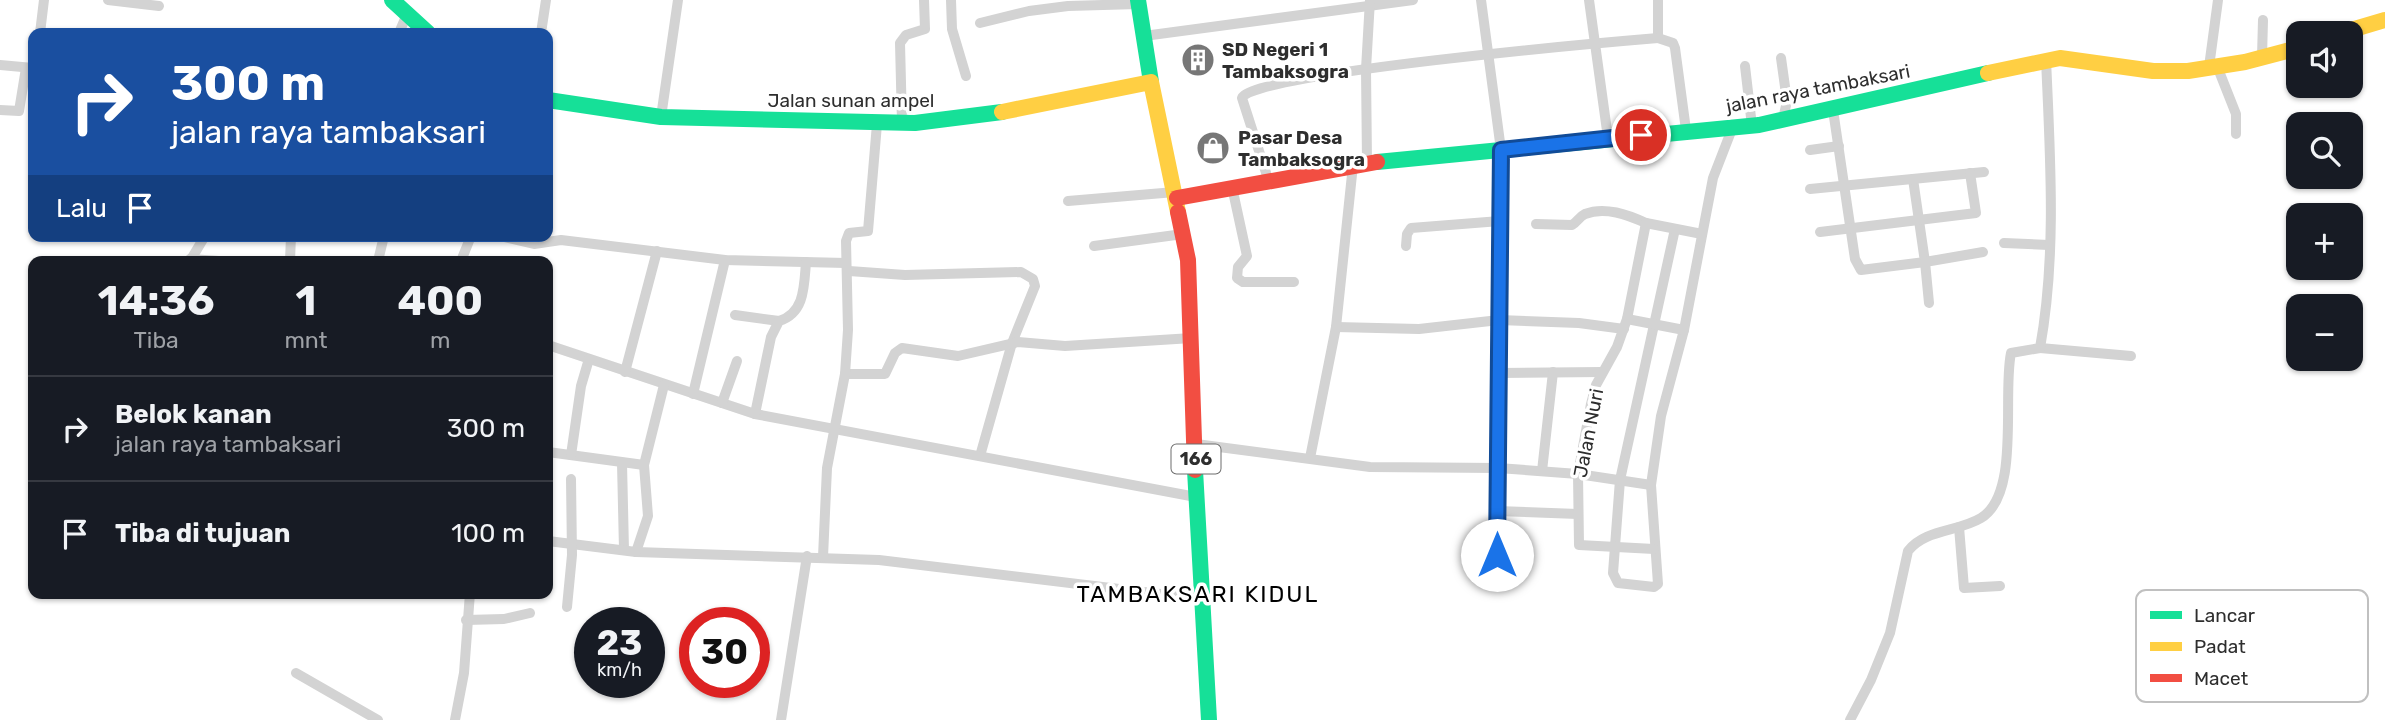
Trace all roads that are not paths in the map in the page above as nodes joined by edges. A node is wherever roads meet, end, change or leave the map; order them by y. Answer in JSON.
{"nodes":[{"id":1,"x":44,"y":0,"type":"edge"},
{"id":2,"x":108,"y":0,"type":"edge"},
{"id":3,"x":546,"y":0,"type":"edge"},
{"id":4,"x":678,"y":0,"type":"edge"},
{"id":5,"x":924,"y":0,"type":"edge"},
{"id":6,"x":951,"y":0,"type":"edge"},
{"id":7,"x":1413,"y":0,"type":"edge"},
{"id":8,"x":1481,"y":0,"type":"edge"},
{"id":9,"x":1589,"y":0,"type":"edge"},
{"id":10,"x":1658,"y":0,"type":"edge"},
{"id":11,"x":2218,"y":0,"type":"edge"},
{"id":12,"x":1138,"y":2,"type":"edge"},
{"id":13,"x":1370,"y":2,"type":"edge"},
{"id":14,"x":159,"y":6,"type":"dead end"},
{"id":15,"x":400,"y":8,"type":"edge"},
{"id":16,"x":2263,"y":20,"type":"dead end"},
{"id":17,"x":2385,"y":20,"type":"edge"},
{"id":18,"x":979,"y":23,"type":"dead end"},
{"id":19,"x":2363,"y":27,"type":"edge"},
{"id":20,"x":41,"y":28,"type":"edge"},
{"id":21,"x":400,"y":28,"type":"edge"},
{"id":22,"x":422,"y":28,"type":"edge"},
{"id":23,"x":542,"y":28,"type":"edge"},
{"id":24,"x":1144,"y":36,"type":"junction"},
{"id":25,"x":1658,"y":38,"type":"junction"},
{"id":26,"x":1595,"y":43,"type":"junction"},
{"id":27,"x":2286,"y":51,"type":"edge"},
{"id":28,"x":1489,"y":55,"type":"junction"},
{"id":29,"x":2262,"y":57,"type":"junction"},
{"id":30,"x":1781,"y":58,"type":"dead end"},
{"id":31,"x":2046,"y":59,"type":"junction"},
{"id":32,"x":0,"y":65,"type":"edge"},
{"id":33,"x":1745,"y":66,"type":"dead end"},
{"id":34,"x":2213,"y":66,"type":"junction"},
{"id":35,"x":28,"y":68,"type":"edge"},
{"id":36,"x":1366,"y":69,"type":"junction"},
{"id":37,"x":28,"y":72,"type":"edge"},
{"id":38,"x":966,"y":76,"type":"dead end"},
{"id":39,"x":1152,"y":82,"type":"junction"},
{"id":40,"x":553,"y":101,"type":"edge"},
{"id":41,"x":0,"y":110,"type":"edge"},
{"id":42,"x":1833,"y":110,"type":"junction"},
{"id":43,"x":661,"y":117,"type":"junction"},
{"id":44,"x":1783,"y":119,"type":"junction"},
{"id":45,"x":877,"y":124,"type":"junction"},
{"id":46,"x":902,"y":124,"type":"junction"},
{"id":47,"x":1752,"y":126,"type":"junction"},
{"id":48,"x":1732,"y":129,"type":"junction"},
{"id":49,"x":1686,"y":131,"type":"junction"},
{"id":50,"x":2236,"y":134,"type":"dead end"},
{"id":51,"x":1608,"y":138,"type":"junction"},
{"id":52,"x":1839,"y":146,"type":"junction"},
{"id":53,"x":1501,"y":150,"type":"junction"},
{"id":54,"x":1810,"y":150,"type":"dead end"},
{"id":55,"x":1360,"y":164,"type":"junction"},
{"id":56,"x":1984,"y":172,"type":"dead end"},
{"id":57,"x":1970,"y":173,"type":"junction"},
{"id":58,"x":1913,"y":179,"type":"junction"},
{"id":59,"x":1268,"y":180,"type":"junction"},
{"id":60,"x":1845,"y":186,"type":"junction"},
{"id":61,"x":1232,"y":187,"type":"junction"},
{"id":62,"x":1810,"y":189,"type":"dead end"},
{"id":63,"x":1176,"y":195,"type":"junction"},
{"id":64,"x":1068,"y":201,"type":"dead end"},
{"id":65,"x":1500,"y":221,"type":"junction"},
{"id":66,"x":1918,"y":221,"type":"junction"},
{"id":67,"x":1646,"y":223,"type":"junction"},
{"id":68,"x":1536,"y":224,"type":"dead end"},
{"id":69,"x":1852,"y":228,"type":"junction"},
{"id":70,"x":1675,"y":229,"type":"junction"},
{"id":71,"x":1820,"y":232,"type":"dead end"},
{"id":72,"x":1183,"y":234,"type":"junction"},
{"id":73,"x":1702,"y":234,"type":"junction"},
{"id":74,"x":553,"y":241,"type":"edge"},
{"id":75,"x":526,"y":242,"type":"edge"},
{"id":76,"x":548,"y":242,"type":"edge"},
{"id":77,"x":2004,"y":243,"type":"dead end"},
{"id":78,"x":2049,"y":245,"type":"junction"},
{"id":79,"x":1094,"y":246,"type":"dead end"},
{"id":80,"x":1406,"y":246,"type":"dead end"},
{"id":81,"x":657,"y":251,"type":"junction"},
{"id":82,"x":1983,"y":252,"type":"dead end"},
{"id":83,"x":725,"y":260,"type":"junction"},
{"id":84,"x":806,"y":262,"type":"junction"},
{"id":85,"x":1924,"y":262,"type":"junction"},
{"id":86,"x":848,"y":267,"type":"junction"},
{"id":87,"x":1294,"y":282,"type":"dead end"},
{"id":88,"x":1929,"y":303,"type":"dead end"},
{"id":89,"x":735,"y":316,"type":"dead end"},
{"id":90,"x":1499,"y":320,"type":"junction"},
{"id":91,"x":779,"y":321,"type":"junction"},
{"id":92,"x":1654,"y":323,"type":"junction"},
{"id":93,"x":1625,"y":324,"type":"junction"},
{"id":94,"x":1336,"y":327,"type":"junction"},
{"id":95,"x":1684,"y":330,"type":"junction"},
{"id":96,"x":1192,"y":338,"type":"junction"},
{"id":97,"x":1012,"y":343,"type":"junction"},
{"id":98,"x":553,"y":347,"type":"edge"},
{"id":99,"x":2040,"y":348,"type":"junction"},
{"id":100,"x":2131,"y":356,"type":"dead end"},
{"id":101,"x":589,"y":359,"type":"junction"},
{"id":102,"x":737,"y":361,"type":"dead end"},
{"id":103,"x":625,"y":372,"type":"junction"},
{"id":104,"x":1553,"y":372,"type":"junction"},
{"id":105,"x":1602,"y":372,"type":"junction"},
{"id":106,"x":1498,"y":373,"type":"junction"},
{"id":107,"x":845,"y":374,"type":"junction"},
{"id":108,"x":664,"y":385,"type":"junction"},
{"id":109,"x":693,"y":394,"type":"junction"},
{"id":110,"x":722,"y":403,"type":"junction"},
{"id":111,"x":755,"y":414,"type":"junction"},
{"id":112,"x":834,"y":430,"type":"junction"},
{"id":113,"x":1196,"y":444,"type":"junction"},
{"id":114,"x":553,"y":453,"type":"edge"},
{"id":115,"x":570,"y":455,"type":"junction"},
{"id":116,"x":980,"y":456,"type":"junction"},
{"id":117,"x":1310,"y":458,"type":"junction"},
{"id":118,"x":622,"y":463,"type":"junction"},
{"id":119,"x":645,"y":465,"type":"junction"},
{"id":120,"x":1498,"y":468,"type":"junction"},
{"id":121,"x":1542,"y":471,"type":"junction"},
{"id":122,"x":1578,"y":474,"type":"junction"},
{"id":123,"x":571,"y":478,"type":"dead end"},
{"id":124,"x":1620,"y":480,"type":"junction"},
{"id":125,"x":1651,"y":485,"type":"junction"},
{"id":126,"x":1196,"y":497,"type":"junction"},
{"id":127,"x":1497,"y":511,"type":"junction"},
{"id":128,"x":1578,"y":514,"type":"junction"},
{"id":129,"x":1959,"y":527,"type":"junction"},
{"id":130,"x":553,"y":542,"type":"edge"},
{"id":131,"x":572,"y":544,"type":"junction"},
{"id":132,"x":1614,"y":548,"type":"junction"},
{"id":133,"x":1654,"y":549,"type":"junction"},
{"id":134,"x":630,"y":551,"type":"junction"},
{"id":135,"x":1497,"y":555,"type":"dead end"},
{"id":136,"x":807,"y":556,"type":"junction"},
{"id":137,"x":823,"y":557,"type":"junction"},
{"id":138,"x":2000,"y":586,"type":"dead end"},
{"id":139,"x":469,"y":599,"type":"edge"},
{"id":140,"x":1202,"y":599,"type":"junction"},
{"id":141,"x":567,"y":607,"type":"dead end"},
{"id":142,"x":530,"y":613,"type":"dead end"},
{"id":143,"x":466,"y":620,"type":"junction"},
{"id":144,"x":296,"y":673,"type":"dead end"},
{"id":145,"x":378,"y":720,"type":"edge"},
{"id":146,"x":455,"y":720,"type":"edge"},
{"id":147,"x":781,"y":720,"type":"edge"},
{"id":148,"x":1209,"y":720,"type":"edge"},
{"id":149,"x":1850,"y":720,"type":"edge"}],
"edges":[{"from":1,"to":20,"type":"street"},
{"from":2,"to":14,"type":"street"},
{"from":3,"to":23,"type":"street"},
{"from":4,"to":43,"type":"street"},
{"from":5,"to":46,"type":"street"},
{"from":6,"to":38,"type":"street"},
{"from":7,"to":13,"type":"street"},
{"from":8,"to":28,"type":"street"},
{"from":9,"to":26,"type":"street"},
{"from":10,"to":25,"type":"street"},
{"from":11,"to":34,"type":"street"},
{"from":12,"to":18,"type":"street"},
{"from":12,"to":24,"type":"main road"},
{"from":13,"to":24,"type":"street"},
{"from":13,"to":36,"type":"street"},
{"from":15,"to":21,"type":"street"},
{"from":15,"to":22,"type":"main road"},
{"from":16,"to":29,"type":"street"},
{"from":17,"to":19,"type":"main road"},
{"from":24,"to":39,"type":"main road"},
{"from":25,"to":26,"type":"street"},
{"from":25,"to":49,"type":"street"},
{"from":26,"to":28,"type":"street"},
{"from":26,"to":51,"type":"street"},
{"from":27,"to":29,"type":"main road","name":"jalan raya tambaksari"},
{"from":28,"to":36,"type":"street"},
{"from":28,"to":53,"type":"street"},
{"from":29,"to":34,"type":"main road","name":"jalan raya tambaksari"},
{"from":30,"to":44,"type":"street"},
{"from":31,"to":34,"type":"main road","name":"jalan raya tambaksari"},
{"from":31,"to":42,"type":"main road","name":"jalan raya tambaksari"},
{"from":31,"to":78,"type":"street"},
{"from":32,"to":35,"type":"street"},
{"from":33,"to":47,"type":"street"},
{"from":34,"to":50,"type":"street"},
{"from":36,"to":55,"type":"street"},
{"from":36,"to":59,"type":"street"},
{"from":37,"to":41,"type":"street"},
{"from":39,"to":46,"type":"main road","name":"Jalan sunan ampel"},
{"from":39,"to":63,"type":"main road","number":"166"},
{"from":40,"to":43,"type":"main road","name":"Jalan sunan ampel"},
{"from":42,"to":44,"type":"main road","name":"jalan raya tambaksari"},
{"from":42,"to":52,"type":"street"},
{"from":43,"to":45,"type":"main road","name":"Jalan sunan ampel"},
{"from":44,"to":47,"type":"main road","name":"jalan raya tambaksari"},
{"from":45,"to":46,"type":"main road","name":"Jalan sunan ampel"},
{"from":45,"to":86,"type":"street"},
{"from":47,"to":48,"type":"main road","name":"jalan raya tambaksari"},
{"from":48,"to":49,"type":"main road","name":"jalan raya tambaksari"},
{"from":48,"to":73,"type":"street"},
{"from":49,"to":51,"type":"main road","name":"jalan raya tambaksari"},
{"from":51,"to":53,"type":"main road","name":"jalan raya tambaksari"},
{"from":52,"to":54,"type":"street"},
{"from":52,"to":60,"type":"street"},
{"from":53,"to":55,"type":"main road","name":"jalan raya tambaksari"},
{"from":53,"to":65,"type":"street"},
{"from":55,"to":59,"type":"main road","name":"jalan raya tambaksari"},
{"from":55,"to":94,"type":"street"},
{"from":56,"to":57,"type":"street"},
{"from":57,"to":58,"type":"street"},
{"from":57,"to":66,"type":"street"},
{"from":58,"to":60,"type":"street"},
{"from":58,"to":66,"type":"street"},
{"from":59,"to":61,"type":"main road","name":"jalan raya tambaksari"},
{"from":60,"to":62,"type":"street"},
{"from":60,"to":69,"type":"street"},
{"from":61,"to":63,"type":"main road","name":"jalan raya tambaksari"},
{"from":61,"to":87,"type":"street"},
{"from":63,"to":64,"type":"street"},
{"from":63,"to":72,"type":"main road","number":"166"},
{"from":65,"to":80,"type":"street"},
{"from":65,"to":90,"type":"street"},
{"from":66,"to":69,"type":"street"},
{"from":66,"to":85,"type":"street"},
{"from":67,"to":68,"type":"street"},
{"from":67,"to":70,"type":"street"},
{"from":67,"to":93,"type":"street","name":"Jalan Nuri"},
{"from":69,"to":71,"type":"street"},
{"from":69,"to":85,"type":"street"},
{"from":70,"to":73,"type":"street"},
{"from":70,"to":92,"type":"street"},
{"from":72,"to":79,"type":"street"},
{"from":72,"to":96,"type":"main road","number":"166"},
{"from":73,"to":95,"type":"street"},
{"from":74,"to":81,"type":"street"},
{"from":75,"to":76,"type":"street"},
{"from":77,"to":78,"type":"street"},
{"from":78,"to":99,"type":"street"},
{"from":81,"to":83,"type":"street"},
{"from":81,"to":103,"type":"street"},
{"from":82,"to":85,"type":"street"},
{"from":83,"to":84,"type":"street"},
{"from":83,"to":109,"type":"street"},
{"from":84,"to":86,"type":"street"},
{"from":84,"to":91,"type":"street"},
{"from":85,"to":88,"type":"street"},
{"from":86,"to":97,"type":"street"},
{"from":86,"to":107,"type":"street"},
{"from":89,"to":91,"type":"street"},
{"from":90,"to":93,"type":"street"},
{"from":90,"to":94,"type":"street"},
{"from":90,"to":106,"type":"street"},
{"from":91,"to":111,"type":"street"},
{"from":92,"to":93,"type":"street"},
{"from":92,"to":95,"type":"street"},
{"from":92,"to":124,"type":"street"},
{"from":93,"to":105,"type":"street","name":"Jalan Nuri"},
{"from":94,"to":117,"type":"street"},
{"from":95,"to":125,"type":"street"},
{"from":96,"to":97,"type":"street"},
{"from":96,"to":113,"type":"main road","number":"166"},
{"from":97,"to":107,"type":"street"},
{"from":97,"to":116,"type":"street"},
{"from":98,"to":101,"type":"street"},
{"from":99,"to":100,"type":"street"},
{"from":99,"to":129,"type":"street"},
{"from":101,"to":103,"type":"street"},
{"from":101,"to":115,"type":"street"},
{"from":102,"to":110,"type":"street"},
{"from":103,"to":108,"type":"street"},
{"from":104,"to":105,"type":"street"},
{"from":104,"to":106,"type":"street"},
{"from":104,"to":121,"type":"street"},
{"from":105,"to":122,"type":"street","name":"Jalan Nuri"},
{"from":106,"to":120,"type":"street"},
{"from":107,"to":112,"type":"street"},
{"from":108,"to":109,"type":"street"},
{"from":108,"to":119,"type":"street"},
{"from":109,"to":110,"type":"street"},
{"from":110,"to":111,"type":"street"},
{"from":111,"to":112,"type":"street"},
{"from":112,"to":116,"type":"street"},
{"from":112,"to":137,"type":"street"},
{"from":113,"to":117,"type":"street"},
{"from":113,"to":126,"type":"main road","number":"166"},
{"from":114,"to":115,"type":"street"},
{"from":115,"to":118,"type":"street"},
{"from":116,"to":126,"type":"street"},
{"from":117,"to":120,"type":"street"},
{"from":118,"to":119,"type":"street"},
{"from":118,"to":134,"type":"street"},
{"from":119,"to":134,"type":"street"},
{"from":120,"to":121,"type":"street"},
{"from":120,"to":127,"type":"street"},
{"from":121,"to":122,"type":"street"},
{"from":122,"to":124,"type":"street"},
{"from":122,"to":128,"type":"street","name":"Jalan Nuri"},
{"from":123,"to":131,"type":"street"},
{"from":124,"to":125,"type":"street"},
{"from":124,"to":132,"type":"street"},
{"from":125,"to":133,"type":"street"},
{"from":126,"to":140,"type":"main road","number":"166"},
{"from":127,"to":128,"type":"street"},
{"from":127,"to":135,"type":"street"},
{"from":128,"to":132,"type":"street","name":"Jalan Nuri"},
{"from":129,"to":138,"type":"street"},
{"from":129,"to":149,"type":"street"},
{"from":130,"to":131,"type":"street"},
{"from":131,"to":134,"type":"street"},
{"from":131,"to":141,"type":"street"},
{"from":132,"to":133,"type":"street"},
{"from":132,"to":133,"type":"street"},
{"from":134,"to":136,"type":"street"},
{"from":136,"to":137,"type":"street"},
{"from":136,"to":147,"type":"street"},
{"from":137,"to":140,"type":"street"},
{"from":139,"to":143,"type":"street"},
{"from":140,"to":148,"type":"main road","number":"166"},
{"from":142,"to":143,"type":"street"},
{"from":143,"to":146,"type":"street"},
{"from":144,"to":145,"type":"street"}]}
